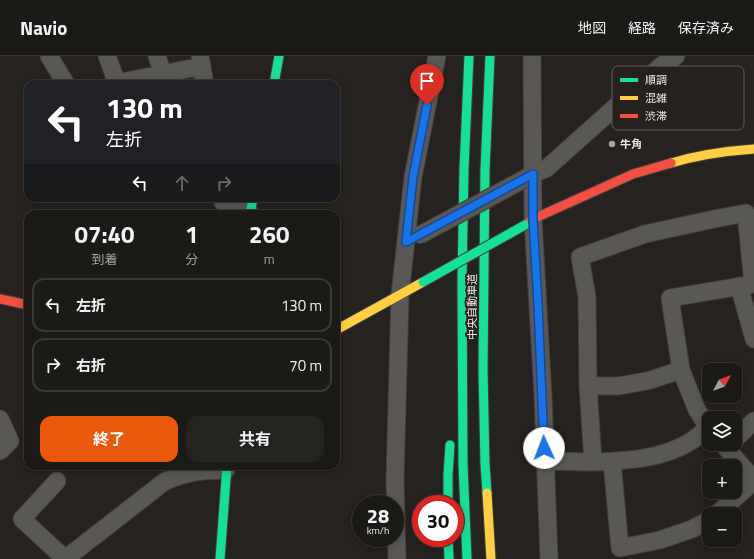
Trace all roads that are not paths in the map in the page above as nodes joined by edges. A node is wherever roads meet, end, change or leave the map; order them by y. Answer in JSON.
{"nodes":[{"id":1,"x":50,"y":56,"type":"edge"},
{"id":2,"x":107,"y":56,"type":"edge"},
{"id":3,"x":157,"y":56,"type":"edge"},
{"id":4,"x":280,"y":56,"type":"edge"},
{"id":5,"x":437,"y":56,"type":"edge"},
{"id":6,"x":469,"y":56,"type":"edge"},
{"id":7,"x":490,"y":56,"type":"edge"},
{"id":8,"x":532,"y":56,"type":"edge"},
{"id":9,"x":676,"y":56,"type":"edge"},
{"id":10,"x":201,"y":61,"type":"edge"},
{"id":11,"x":663,"y":61,"type":"edge"},
{"id":12,"x":163,"y":74,"type":"junction"},
{"id":13,"x":64,"y":80,"type":"edge"},
{"id":14,"x":113,"y":80,"type":"edge"},
{"id":15,"x":134,"y":80,"type":"edge"},
{"id":16,"x":204,"y":80,"type":"edge"},
{"id":17,"x":275,"y":80,"type":"edge"},
{"id":18,"x":612,"y":108,"type":"edge"},
{"id":19,"x":754,"y":149,"type":"edge"},
{"id":20,"x":530,"y":176,"type":"junction"},
{"id":21,"x":223,"y":202,"type":"edge"},
{"id":22,"x":251,"y":208,"type":"edge"},
{"id":23,"x":529,"y":222,"type":"junction"},
{"id":24,"x":413,"y":238,"type":"junction"},
{"id":25,"x":462,"y":282,"type":"junction"},
{"id":26,"x":749,"y":285,"type":"edge"},
{"id":27,"x":400,"y":295,"type":"junction"},
{"id":28,"x":0,"y":299,"type":"edge"},
{"id":29,"x":24,"y":304,"type":"edge"},
{"id":30,"x":340,"y":328,"type":"edge"},
{"id":31,"x":754,"y":338,"type":"edge"},
{"id":32,"x":680,"y":370,"type":"junction"},
{"id":33,"x":588,"y":386,"type":"junction"},
{"id":34,"x":454,"y":398,"type":"dead end"},
{"id":35,"x":702,"y":418,"type":"edge"},
{"id":36,"x":0,"y":419,"type":"edge"},
{"id":37,"x":754,"y":421,"type":"edge"},
{"id":38,"x":742,"y":431,"type":"edge"},
{"id":39,"x":702,"y":433,"type":"edge"},
{"id":40,"x":451,"y":436,"type":"dead end"},
{"id":41,"x":0,"y":451,"type":"edge"},
{"id":42,"x":733,"y":451,"type":"edge"},
{"id":43,"x":545,"y":461,"type":"junction"},
{"id":44,"x":593,"y":462,"type":"junction"},
{"id":45,"x":612,"y":462,"type":"junction"},
{"id":46,"x":209,"y":470,"type":"edge"},
{"id":47,"x":226,"y":470,"type":"edge"},
{"id":48,"x":754,"y":481,"type":"edge"},
{"id":49,"x":57,"y":482,"type":"dead end"},
{"id":50,"x":448,"y":495,"type":"edge"},
{"id":51,"x":726,"y":507,"type":"edge"},
{"id":52,"x":702,"y":524,"type":"edge"},
{"id":53,"x":448,"y":547,"type":"edge"},
{"id":54,"x":65,"y":559,"type":"edge"},
{"id":55,"x":220,"y":559,"type":"edge"},
{"id":56,"x":397,"y":559,"type":"edge"},
{"id":57,"x":449,"y":559,"type":"edge"},
{"id":58,"x":467,"y":559,"type":"edge"},
{"id":59,"x":491,"y":559,"type":"edge"},
{"id":60,"x":549,"y":559,"type":"edge"}],
"edges":[{"from":1,"to":13,"type":"street"},
{"from":2,"to":14,"type":"street"},
{"from":3,"to":12,"type":"street"},
{"from":4,"to":17,"type":"main road"},
{"from":5,"to":24,"type":"street"},
{"from":6,"to":25,"type":"main road","name":"中央自動車道"},
{"from":7,"to":59,"type":"main road","name":"中央自動車道"},
{"from":8,"to":20,"type":"street"},
{"from":9,"to":11,"type":"street"},
{"from":10,"to":12,"type":"street"},
{"from":10,"to":16,"type":"street"},
{"from":12,"to":15,"type":"street"},
{"from":18,"to":20,"type":"street"},
{"from":19,"to":23,"type":"main road"},
{"from":20,"to":23,"type":"street"},
{"from":20,"to":24,"type":"street","bridge":true},
{"from":21,"to":22,"type":"street"},
{"from":23,"to":27,"type":"main road","bridge":true},
{"from":23,"to":43,"type":"street"},
{"from":24,"to":27,"type":"street"},
{"from":25,"to":34,"type":"main road"},
{"from":25,"to":58,"type":"main road","name":"中央自動車道"},
{"from":26,"to":31,"type":"street"},
{"from":26,"to":32,"type":"street"},
{"from":26,"to":33,"type":"street"},
{"from":27,"to":30,"type":"main road"},
{"from":27,"to":56,"type":"street"},
{"from":28,"to":29,"type":"main road"},
{"from":32,"to":33,"type":"street"},
{"from":32,"to":35,"type":"street"},
{"from":33,"to":44,"type":"street"},
{"from":36,"to":41,"type":"street"},
{"from":37,"to":38,"type":"street"},
{"from":39,"to":45,"type":"street"},
{"from":40,"to":50,"type":"main road"},
{"from":42,"to":48,"type":"street"},
{"from":43,"to":44,"type":"street"},
{"from":43,"to":60,"type":"street"},
{"from":44,"to":45,"type":"street"},
{"from":45,"to":52,"type":"street"},
{"from":46,"to":54,"type":"street"},
{"from":47,"to":55,"type":"main road"},
{"from":48,"to":51,"type":"street"},
{"from":49,"to":54,"type":"street"},
{"from":53,"to":57,"type":"main road"}]}
